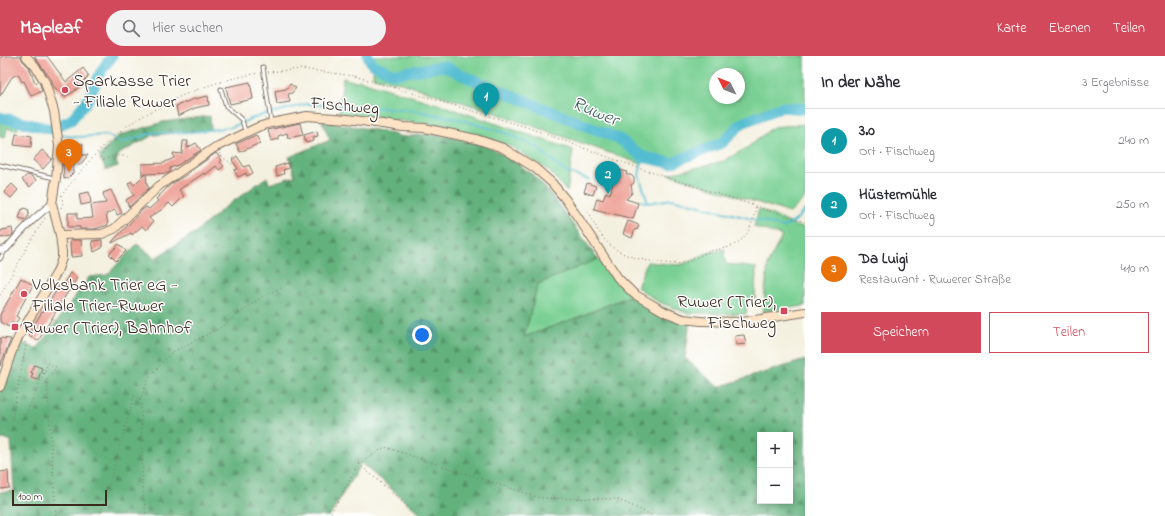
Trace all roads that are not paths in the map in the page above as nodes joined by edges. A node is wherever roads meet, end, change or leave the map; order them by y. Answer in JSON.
{"nodes":[{"id":1,"x":26,"y":56,"type":"edge"},
{"id":2,"x":263,"y":67,"type":"dead end"},
{"id":3,"x":221,"y":89,"type":"dead end"},
{"id":4,"x":270,"y":119,"type":"junction"},
{"id":5,"x":245,"y":129,"type":"junction"},
{"id":6,"x":0,"y":165,"type":"edge"},
{"id":7,"x":56,"y":178,"type":"junction"},
{"id":8,"x":52,"y":204,"type":"junction"},
{"id":9,"x":60,"y":235,"type":"junction"},
{"id":10,"x":3,"y":249,"type":"edge"},
{"id":11,"x":0,"y":259,"type":"edge"},
{"id":12,"x":805,"y":312,"type":"edge"},
{"id":13,"x":0,"y":387,"type":"edge"}],
"edges":[{"from":1,"to":7,"type":"main road"},
{"from":2,"to":4,"type":"lane"},
{"from":3,"to":5,"type":"lane"},
{"from":4,"to":5,"type":"main road","name":"Fischweg"},
{"from":4,"to":12,"type":"main road","name":"Fischweg"},
{"from":5,"to":9,"type":"main road","name":"Fischweg"},
{"from":6,"to":7,"type":"lane"},
{"from":7,"to":8,"type":"main road"},
{"from":8,"to":9,"type":"main road"},
{"from":8,"to":10,"type":"street"},
{"from":9,"to":13,"type":"main road"},
{"from":10,"to":11,"type":"lane"}]}
